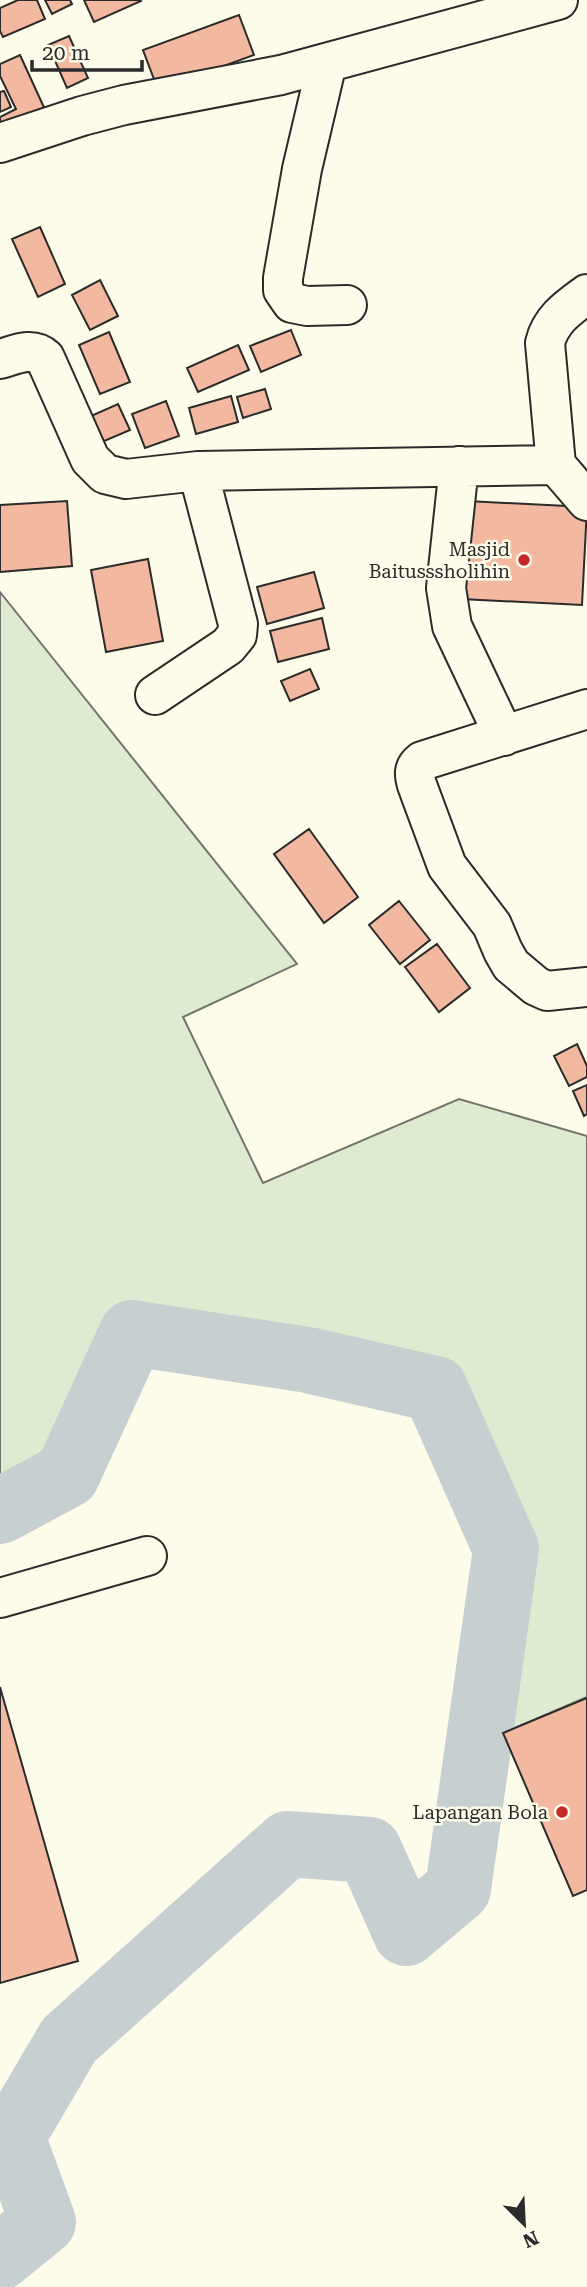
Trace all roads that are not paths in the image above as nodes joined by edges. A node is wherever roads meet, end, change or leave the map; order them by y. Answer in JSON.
{"nodes":[{"id":1,"x":558,"y":0,"type":"edge"},
{"id":2,"x":327,"y":63,"type":"junction"},
{"id":3,"x":0,"y":143,"type":"edge"},
{"id":4,"x":587,"y":295,"type":"edge"},
{"id":5,"x":347,"y":305,"type":"dead end"},
{"id":6,"x":0,"y":359,"type":"edge"},
{"id":7,"x":556,"y":465,"type":"junction"},
{"id":8,"x":459,"y":466,"type":"junction"},
{"id":9,"x":198,"y":471,"type":"junction"},
{"id":10,"x":587,"y":501,"type":"edge"},
{"id":11,"x":155,"y":695,"type":"dead end"},
{"id":12,"x":587,"y":709,"type":"edge"},
{"id":13,"x":505,"y":736,"type":"junction"},
{"id":14,"x":587,"y":987,"type":"edge"},
{"id":15,"x":148,"y":1556,"type":"dead end"},
{"id":16,"x":0,"y":1598,"type":"edge"}],
"edges":[{"from":1,"to":2,"type":"street"},
{"from":2,"to":3,"type":"street"},
{"from":2,"to":5,"type":"street"},
{"from":4,"to":7,"type":"street"},
{"from":6,"to":9,"type":"street"},
{"from":7,"to":8,"type":"street"},
{"from":7,"to":10,"type":"street"},
{"from":8,"to":9,"type":"street"},
{"from":8,"to":13,"type":"street"},
{"from":9,"to":11,"type":"street"},
{"from":12,"to":13,"type":"street"},
{"from":13,"to":14,"type":"street"},
{"from":15,"to":16,"type":"street"}]}
